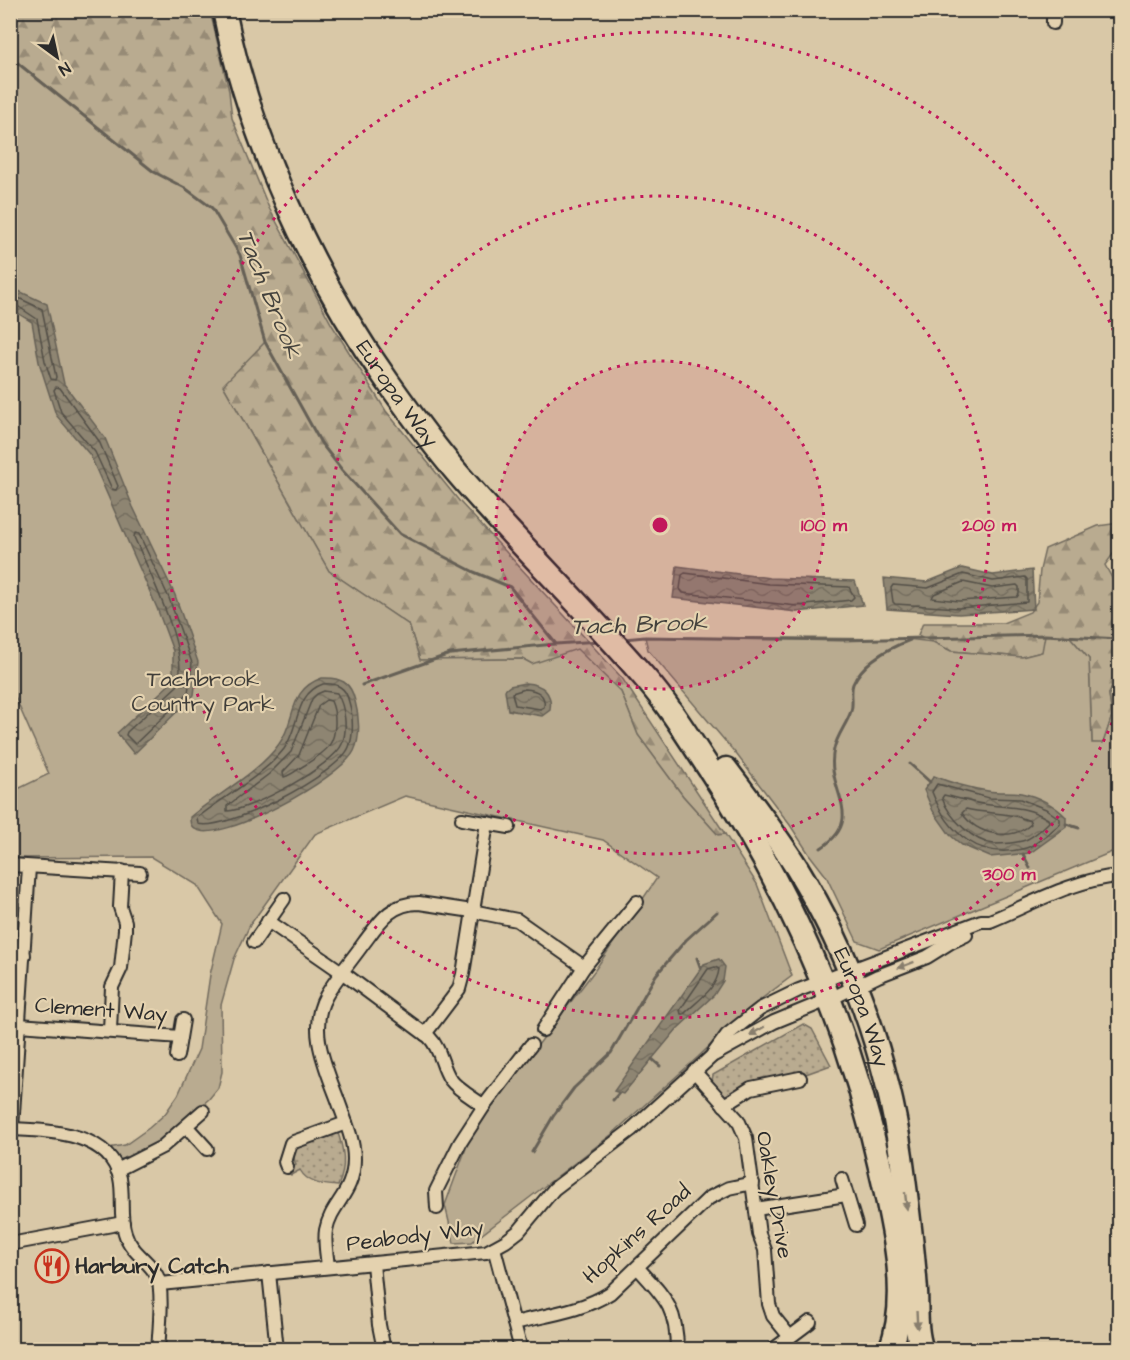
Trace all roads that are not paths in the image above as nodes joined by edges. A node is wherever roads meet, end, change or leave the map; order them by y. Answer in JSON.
{"nodes":[{"id":1,"x":224,"y":10,"type":"edge"},
{"id":2,"x":675,"y":716,"type":"junction"},
{"id":3,"x":462,"y":819,"type":"dead end"},
{"id":4,"x":487,"y":823,"type":"junction"},
{"id":5,"x":509,"y":827,"type":"dead end"},
{"id":6,"x":10,"y":865,"type":"edge"},
{"id":7,"x":29,"y":867,"type":"junction"},
{"id":8,"x":122,"y":871,"type":"junction"},
{"id":9,"x":140,"y":873,"type":"dead end"},
{"id":10,"x":1119,"y":876,"type":"edge"},
{"id":11,"x":284,"y":899,"type":"dead end"},
{"id":12,"x":637,"y":902,"type":"dead end"},
{"id":13,"x":472,"y":911,"type":"junction"},
{"id":14,"x":268,"y":921,"type":"junction"},
{"id":15,"x":254,"y":942,"type":"dead end"},
{"id":16,"x":10,"y":954,"type":"edge"},
{"id":17,"x":24,"y":955,"type":"junction"},
{"id":18,"x":584,"y":967,"type":"junction"},
{"id":19,"x":343,"y":973,"type":"junction"},
{"id":20,"x":839,"y":984,"type":"junction"},
{"id":21,"x":183,"y":1020,"type":"dead end"},
{"id":22,"x":19,"y":1025,"type":"junction"},
{"id":23,"x":110,"y":1030,"type":"junction"},
{"id":24,"x":543,"y":1030,"type":"dead end"},
{"id":25,"x":425,"y":1034,"type":"junction"},
{"id":26,"x":180,"y":1037,"type":"junction"},
{"id":27,"x":531,"y":1045,"type":"dead end"},
{"id":28,"x":177,"y":1056,"type":"dead end"},
{"id":29,"x":711,"y":1057,"type":"junction"},
{"id":30,"x":694,"y":1071,"type":"junction"},
{"id":31,"x":800,"y":1078,"type":"dead end"},
{"id":32,"x":724,"y":1105,"type":"junction"},
{"id":33,"x":484,"y":1106,"type":"junction"},
{"id":34,"x":204,"y":1111,"type":"dead end"},
{"id":35,"x":346,"y":1123,"type":"junction"},
{"id":36,"x":187,"y":1127,"type":"junction"},
{"id":37,"x":11,"y":1129,"type":"edge"},
{"id":38,"x":207,"y":1149,"type":"dead end"},
{"id":39,"x":287,"y":1167,"type":"dead end"},
{"id":40,"x":117,"y":1170,"type":"junction"},
{"id":41,"x":842,"y":1179,"type":"dead end"},
{"id":42,"x":753,"y":1183,"type":"junction"},
{"id":43,"x":846,"y":1195,"type":"junction"},
{"id":44,"x":437,"y":1208,"type":"dead end"},
{"id":45,"x":756,"y":1209,"type":"junction"},
{"id":46,"x":123,"y":1223,"type":"junction"},
{"id":47,"x":856,"y":1225,"type":"dead end"},
{"id":48,"x":10,"y":1244,"type":"edge"},
{"id":49,"x":494,"y":1248,"type":"junction"},
{"id":50,"x":373,"y":1264,"type":"junction"},
{"id":51,"x":328,"y":1267,"type":"junction"},
{"id":52,"x":638,"y":1268,"type":"junction"},
{"id":53,"x":269,"y":1273,"type":"junction"},
{"id":54,"x":159,"y":1284,"type":"junction"},
{"id":55,"x":810,"y":1322,"type":"dead end"},
{"id":56,"x":514,"y":1323,"type":"junction"},
{"id":57,"x":790,"y":1337,"type":"junction"},
{"id":58,"x":519,"y":1342,"type":"dead end"},
{"id":59,"x":774,"y":1349,"type":"edge"},
{"id":60,"x":158,"y":1350,"type":"edge"},
{"id":61,"x":277,"y":1350,"type":"edge"},
{"id":62,"x":384,"y":1350,"type":"edge"},
{"id":63,"x":677,"y":1350,"type":"edge"},
{"id":64,"x":890,"y":1350,"type":"edge"},
{"id":65,"x":922,"y":1350,"type":"edge"}],
"edges":[{"from":1,"to":2,"type":"highway","name":"Europa Way"},
{"from":2,"to":20,"type":"highway","name":"Europa Way"},
{"from":2,"to":20,"type":"highway","name":"Europa Way"},
{"from":3,"to":4,"type":"street"},
{"from":4,"to":5,"type":"street"},
{"from":4,"to":13,"type":"street"},
{"from":6,"to":7,"type":"street"},
{"from":7,"to":8,"type":"street"},
{"from":7,"to":17,"type":"street"},
{"from":8,"to":9,"type":"street"},
{"from":8,"to":23,"type":"street"},
{"from":10,"to":20,"type":"street","name":"Peabody Way"},
{"from":11,"to":14,"type":"street"},
{"from":12,"to":18,"type":"street"},
{"from":13,"to":18,"type":"street"},
{"from":13,"to":19,"type":"street"},
{"from":13,"to":25,"type":"street"},
{"from":14,"to":15,"type":"street"},
{"from":14,"to":19,"type":"street"},
{"from":16,"to":17,"type":"street"},
{"from":17,"to":22,"type":"street"},
{"from":18,"to":24,"type":"street"},
{"from":19,"to":25,"type":"street"},
{"from":19,"to":35,"type":"street"},
{"from":20,"to":29,"type":"street","name":"Peabody Way","one_way":true},
{"from":20,"to":29,"type":"street","name":"Peabody Way"},
{"from":20,"to":64,"type":"highway","name":"Europa Way"},
{"from":20,"to":65,"type":"highway","name":"Europa Way","one_way":true},
{"from":21,"to":26,"type":"street","name":"Clement Way"},
{"from":22,"to":23,"type":"street","name":"Clement Way"},
{"from":22,"to":37,"type":"street"},
{"from":23,"to":26,"type":"street","name":"Clement Way"},
{"from":25,"to":33,"type":"street"},
{"from":26,"to":28,"type":"street","name":"Clement Way"},
{"from":27,"to":33,"type":"street"},
{"from":29,"to":30,"type":"street","name":"Peabody Way"},
{"from":30,"to":32,"type":"street","name":"Oakley Drive"},
{"from":30,"to":49,"type":"street","name":"Peabody Way"},
{"from":31,"to":32,"type":"street"},
{"from":32,"to":42,"type":"street","name":"Oakley Drive"},
{"from":33,"to":44,"type":"street"},
{"from":34,"to":36,"type":"street"},
{"from":35,"to":39,"type":"street"},
{"from":35,"to":51,"type":"street"},
{"from":36,"to":38,"type":"street"},
{"from":36,"to":40,"type":"street"},
{"from":37,"to":40,"type":"street"},
{"from":40,"to":46,"type":"street"},
{"from":41,"to":43,"type":"street"},
{"from":42,"to":45,"type":"street","name":"Oakley Drive"},
{"from":42,"to":52,"type":"street","name":"Hopkins Road"},
{"from":43,"to":45,"type":"street"},
{"from":43,"to":47,"type":"street"},
{"from":45,"to":57,"type":"street","name":"Oakley Drive"},
{"from":46,"to":48,"type":"street"},
{"from":46,"to":54,"type":"street"},
{"from":49,"to":50,"type":"street","name":"Peabody Way"},
{"from":49,"to":56,"type":"street"},
{"from":50,"to":51,"type":"street","name":"Peabody Way"},
{"from":50,"to":62,"type":"street"},
{"from":51,"to":53,"type":"street","name":"Peabody Way"},
{"from":52,"to":56,"type":"street","name":"Hopkins Road"},
{"from":52,"to":63,"type":"street"},
{"from":53,"to":54,"type":"street","name":"Peabody Way"},
{"from":53,"to":61,"type":"street"},
{"from":54,"to":60,"type":"street"},
{"from":55,"to":57,"type":"street"},
{"from":56,"to":58,"type":"street"},
{"from":57,"to":59,"type":"street"}]}
